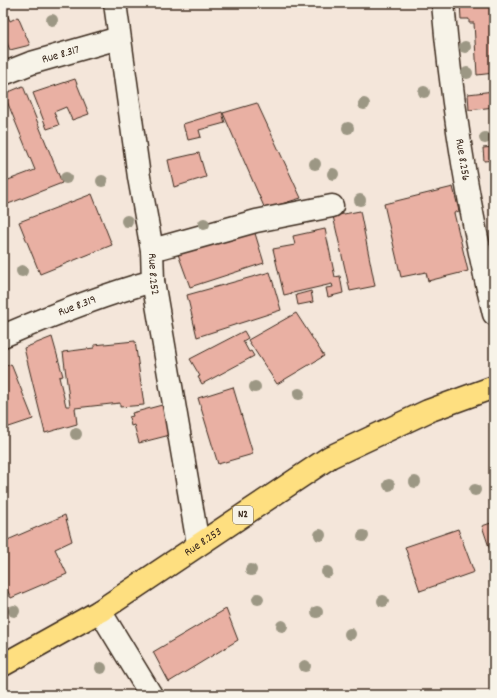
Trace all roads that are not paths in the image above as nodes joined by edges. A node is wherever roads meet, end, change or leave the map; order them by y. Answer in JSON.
{"nodes":[{"id":1,"x":115,"y":3,"type":"edge"},
{"id":2,"x":443,"y":3,"type":"edge"},
{"id":3,"x":119,"y":38,"type":"junction"},
{"id":4,"x":3,"y":74,"type":"edge"},
{"id":5,"x":332,"y":206,"type":"dead end"},
{"id":6,"x":152,"y":250,"type":"junction"},
{"id":7,"x":153,"y":281,"type":"junction"},
{"id":8,"x":494,"y":314,"type":"edge"},
{"id":9,"x":3,"y":336,"type":"edge"},
{"id":10,"x":494,"y":387,"type":"edge"},
{"id":11,"x":198,"y":544,"type":"junction"},
{"id":12,"x":100,"y":611,"type":"junction"},
{"id":13,"x":3,"y":665,"type":"edge"},
{"id":14,"x":151,"y":695,"type":"edge"}],
"edges":[{"from":1,"to":3,"type":"street","name":"Rue 8.252"},
{"from":2,"to":8,"type":"street","name":"Rue 8.256"},
{"from":3,"to":4,"type":"street","name":"Rue 8.317"},
{"from":3,"to":6,"type":"street","name":"Rue 8.252"},
{"from":5,"to":6,"type":"street"},
{"from":6,"to":7,"type":"street","name":"Rue 8.252"},
{"from":7,"to":9,"type":"street","name":"Rue 8.319"},
{"from":7,"to":11,"type":"street","name":"Rue 8.252"},
{"from":10,"to":11,"type":"highway","name":"Rue 8.253","number":"N2"},
{"from":11,"to":12,"type":"highway","name":"Rue 8.253","number":"N2"},
{"from":12,"to":13,"type":"highway","name":"Rue 8.253","number":"N2"},
{"from":12,"to":14,"type":"street"}]}
